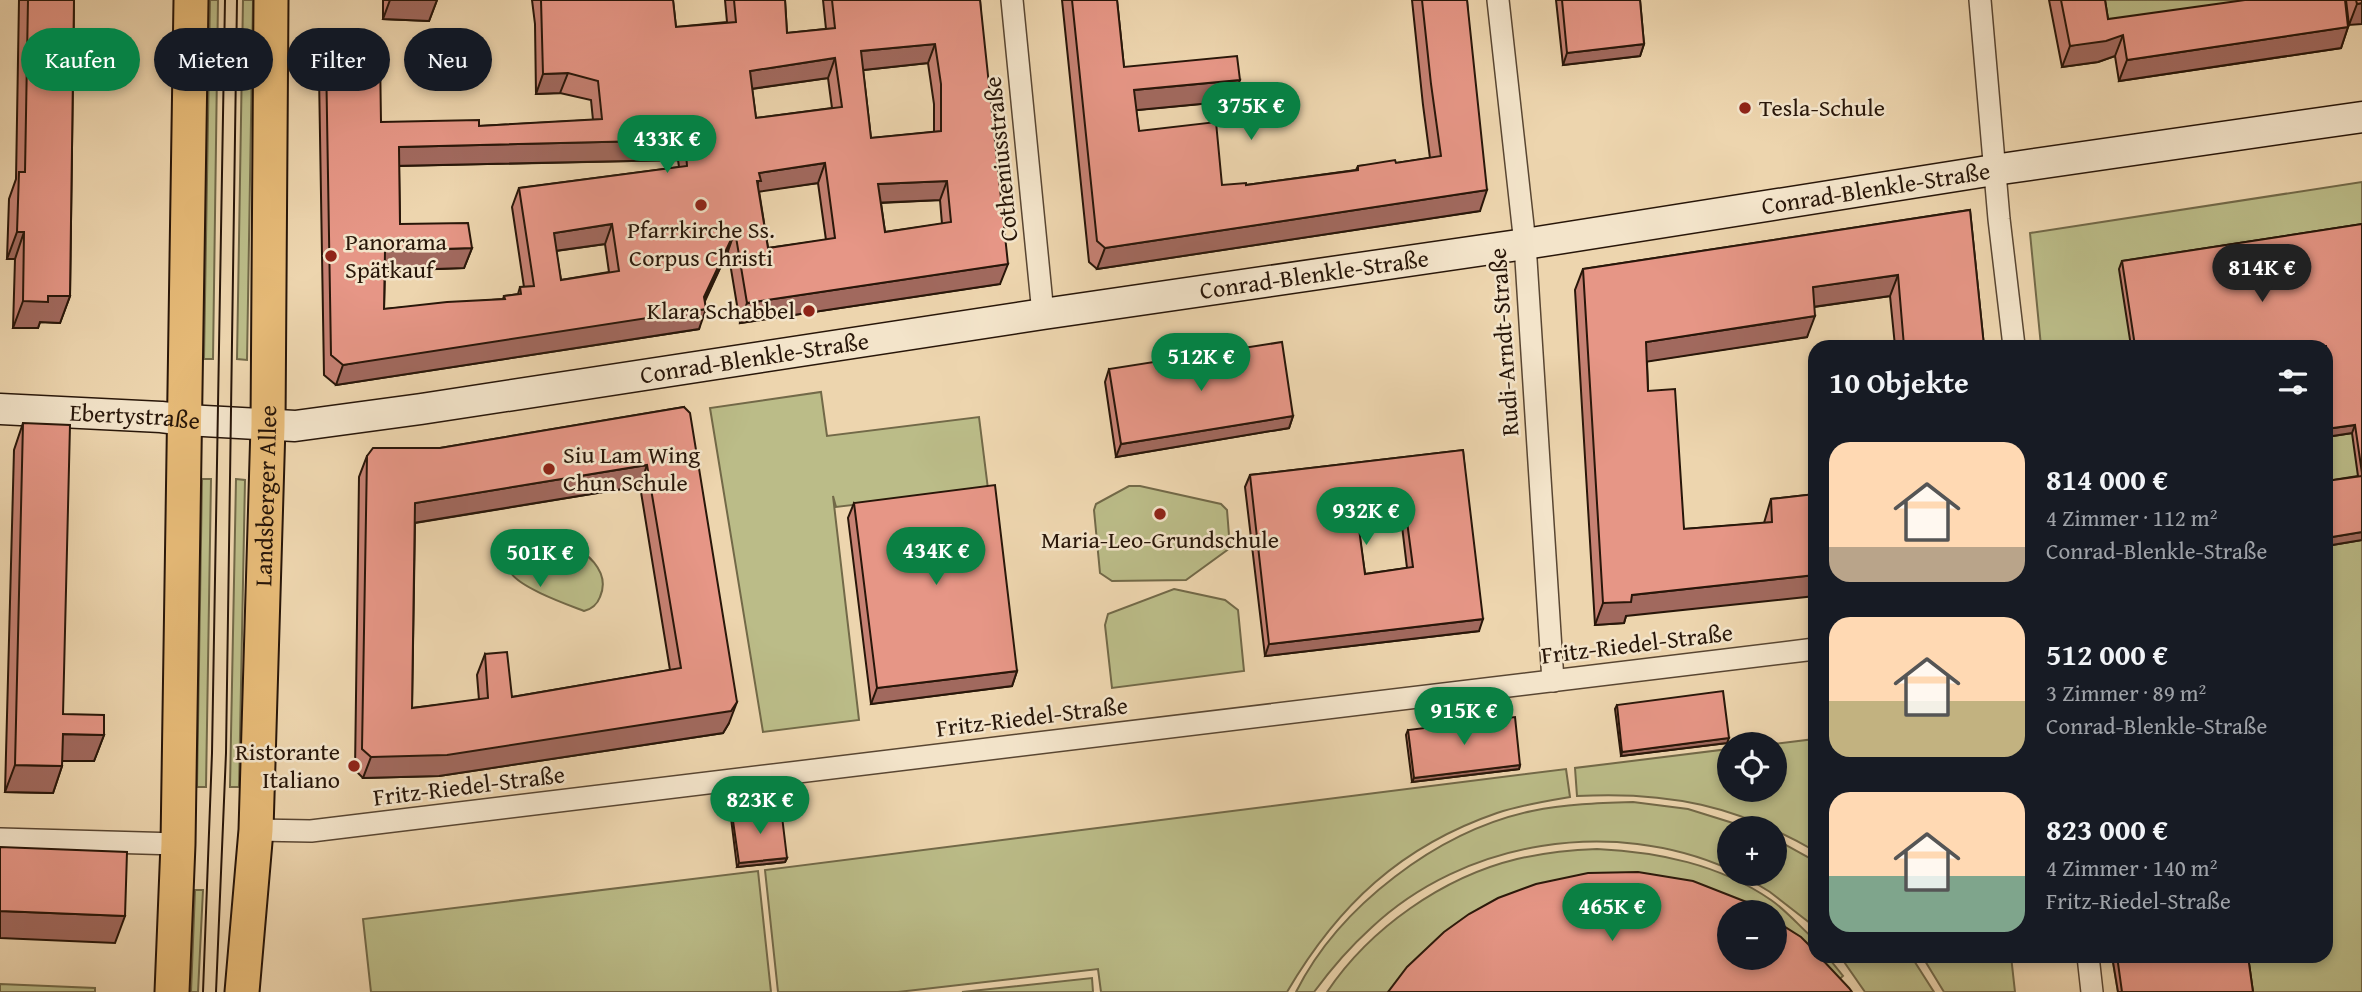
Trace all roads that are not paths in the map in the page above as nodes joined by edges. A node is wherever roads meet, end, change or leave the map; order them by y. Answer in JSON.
{"nodes":[{"id":1,"x":191,"y":0,"type":"edge"},
{"id":2,"x":271,"y":0,"type":"edge"},
{"id":3,"x":1012,"y":0,"type":"edge"},
{"id":4,"x":1498,"y":0,"type":"edge"},
{"id":5,"x":1980,"y":0,"type":"edge"},
{"id":6,"x":2362,"y":117,"type":"edge"},
{"id":7,"x":1994,"y":170,"type":"junction"},
{"id":8,"x":1525,"y":244,"type":"junction"},
{"id":9,"x":1043,"y":314,"type":"junction"},
{"id":10,"x":2013,"y":340,"type":"edge"},
{"id":11,"x":0,"y":409,"type":"edge"},
{"id":12,"x":186,"y":420,"type":"junction"},
{"id":13,"x":268,"y":426,"type":"junction"},
{"id":14,"x":1808,"y":650,"type":"edge"},
{"id":15,"x":1553,"y":681,"type":"junction"},
{"id":16,"x":256,"y":830,"type":"junction"},
{"id":17,"x":0,"y":839,"type":"edge"},
{"id":18,"x":178,"y":845,"type":"junction"},
{"id":19,"x":2089,"y":963,"type":"edge"},
{"id":20,"x":172,"y":992,"type":"edge"},
{"id":21,"x":242,"y":992,"type":"edge"},
{"id":22,"x":2092,"y":992,"type":"edge"}],
"edges":[{"from":1,"to":12,"type":"main road"},
{"from":2,"to":13,"type":"main road","name":"Landsberger Allee"},
{"from":3,"to":9,"type":"street","name":"Cotheniusstraße"},
{"from":4,"to":8,"type":"street","name":"Rudi-Arndt-Straße"},
{"from":5,"to":7,"type":"street"},
{"from":6,"to":7,"type":"street","name":"Conrad-Blenkle-Straße"},
{"from":7,"to":8,"type":"street","name":"Conrad-Blenkle-Straße"},
{"from":7,"to":10,"type":"street"},
{"from":8,"to":9,"type":"street","name":"Conrad-Blenkle-Straße"},
{"from":8,"to":15,"type":"street","name":"Rudi-Arndt-Straße"},
{"from":9,"to":13,"type":"street","name":"Conrad-Blenkle-Straße"},
{"from":11,"to":12,"type":"street","name":"Ebertystraße"},
{"from":12,"to":13,"type":"street","name":"Ebertystraße"},
{"from":12,"to":18,"type":"main road"},
{"from":13,"to":16,"type":"main road","name":"Landsberger Allee"},
{"from":14,"to":15,"type":"street","name":"Fritz-Riedel-Straße"},
{"from":15,"to":16,"type":"street","name":"Fritz-Riedel-Straße"},
{"from":16,"to":21,"type":"main road","name":"Landsberger Allee"},
{"from":17,"to":18,"type":"street"},
{"from":18,"to":20,"type":"main road"},
{"from":19,"to":22,"type":"street"}]}
